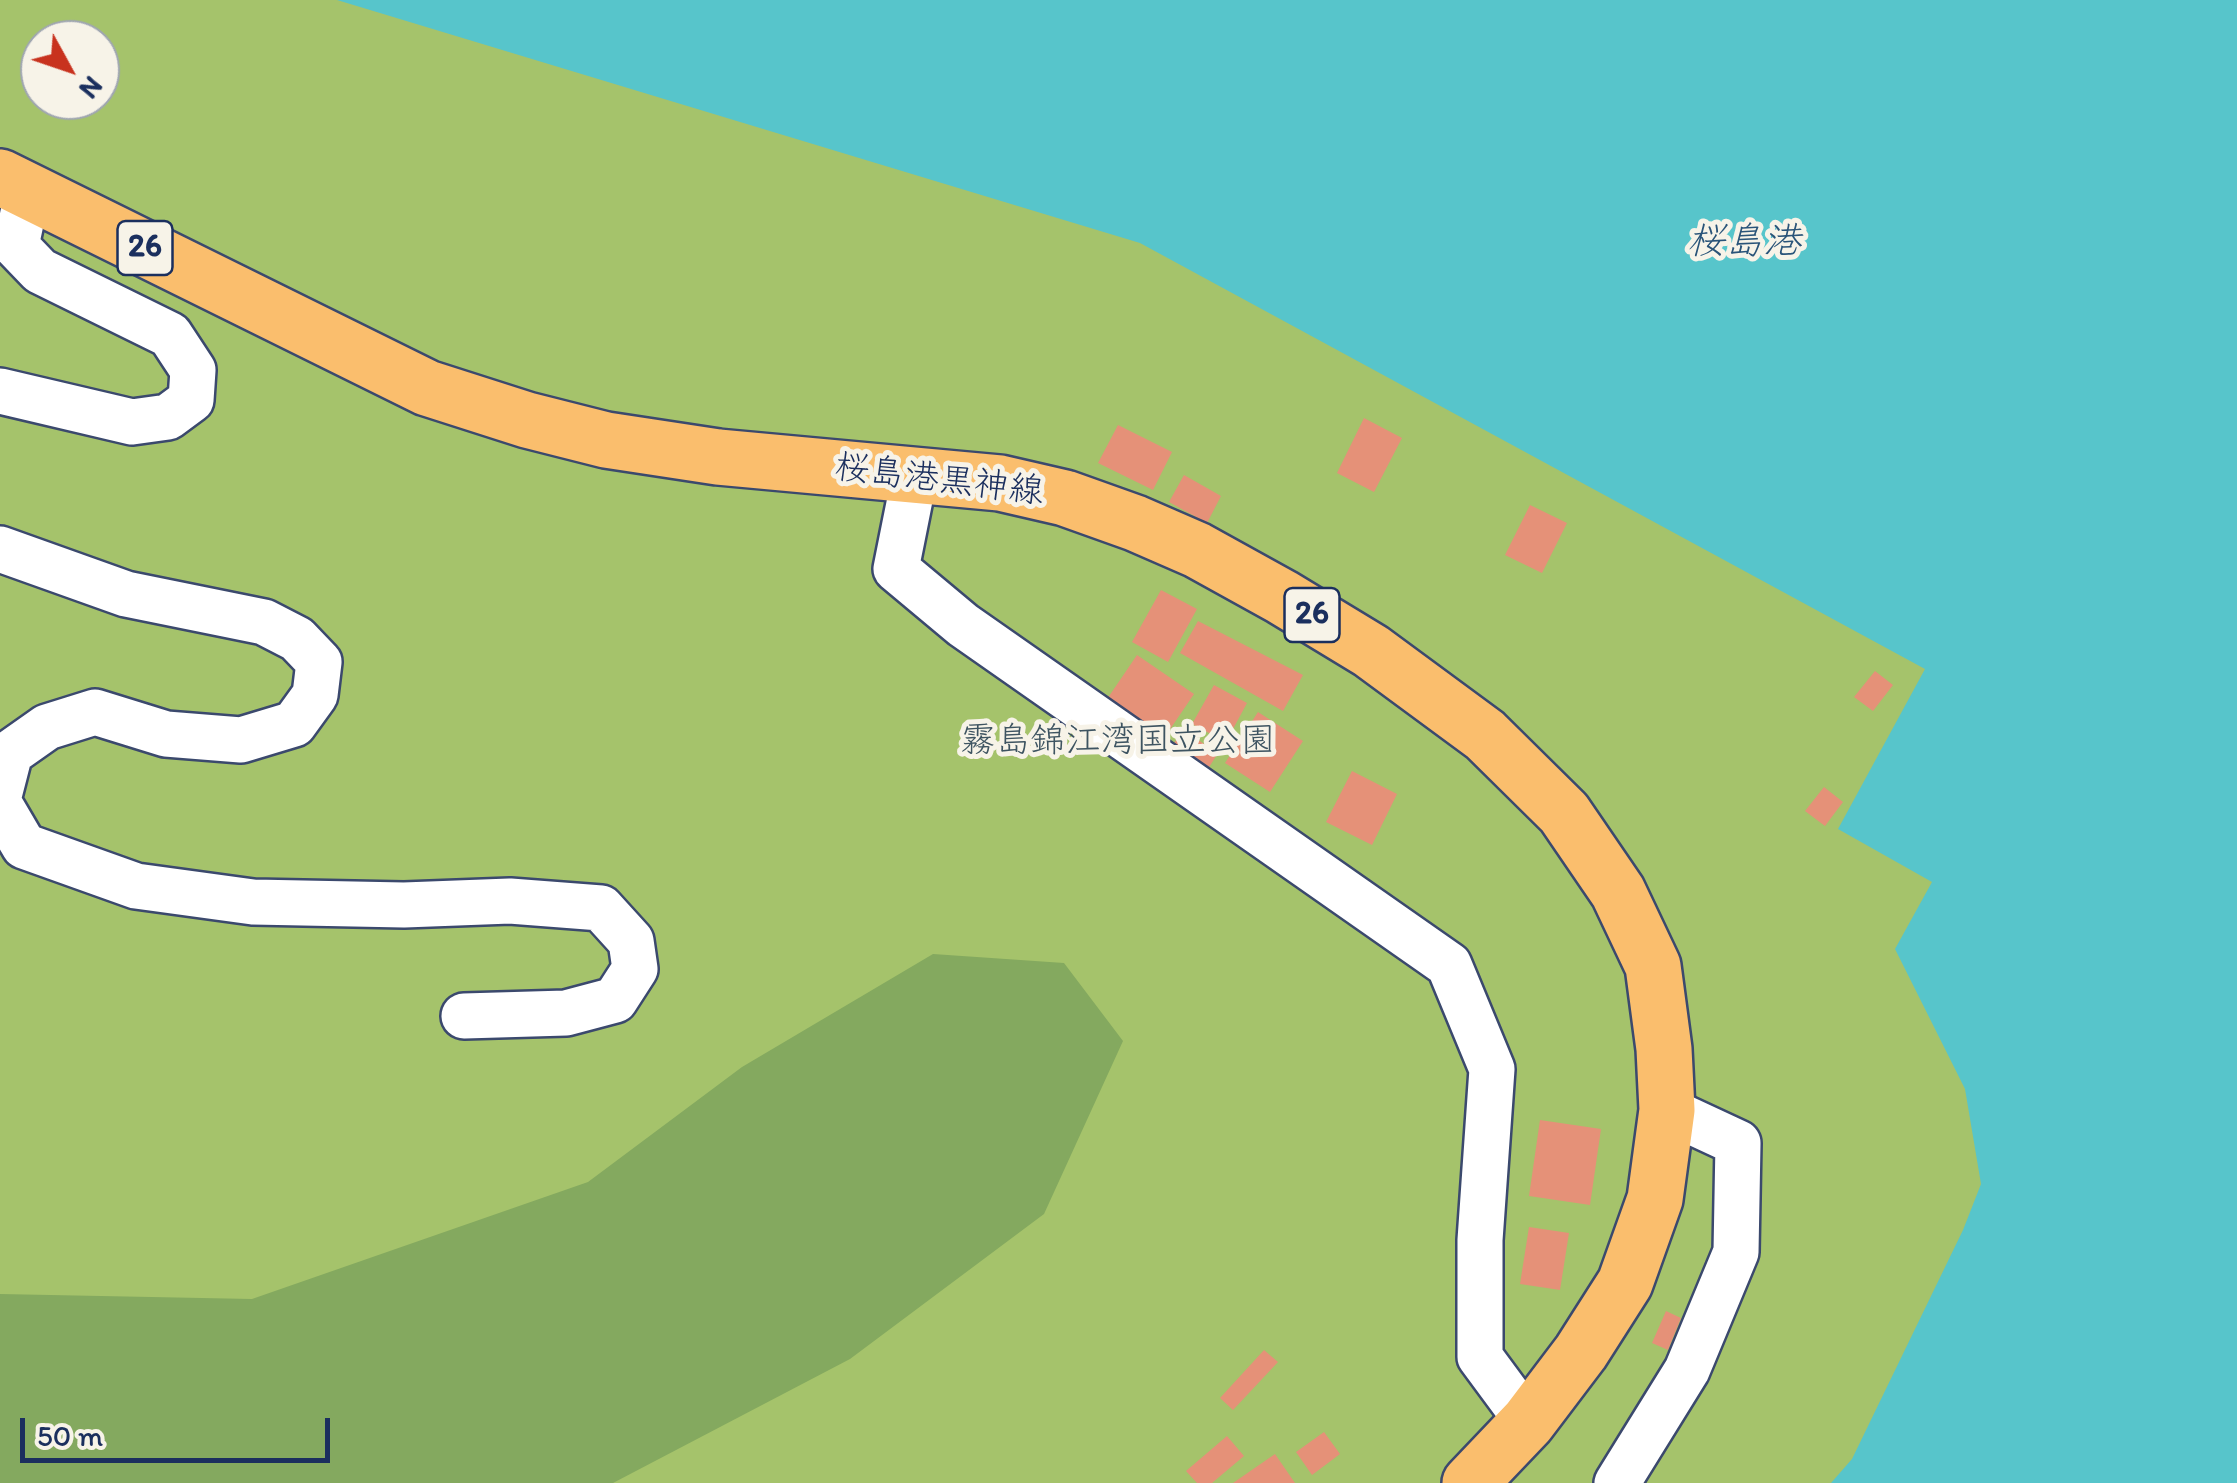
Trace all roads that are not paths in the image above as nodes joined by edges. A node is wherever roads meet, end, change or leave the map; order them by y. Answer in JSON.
{"nodes":[{"id":1,"x":14,"y":184,"type":"edge"},
{"id":2,"x":0,"y":391,"type":"edge"},
{"id":3,"x":915,"y":474,"type":"junction"},
{"id":4,"x":0,"y":549,"type":"edge"},
{"id":5,"x":0,"y":792,"type":"edge"},
{"id":6,"x":0,"y":806,"type":"edge"},
{"id":7,"x":464,"y":1016,"type":"dead end"},
{"id":8,"x":1666,"y":1110,"type":"junction"},
{"id":9,"x":1528,"y":1422,"type":"junction"},
{"id":10,"x":1470,"y":1483,"type":"edge"},
{"id":11,"x":1617,"y":1483,"type":"edge"}],
"edges":[{"from":1,"to":2,"type":"street"},
{"from":1,"to":3,"type":"main road","name":"桜島港黒神線","number":"26"},
{"from":3,"to":8,"type":"main road","name":"桜島港黒神線","number":"26"},
{"from":3,"to":9,"type":"street"},
{"from":4,"to":5,"type":"street"},
{"from":6,"to":7,"type":"street"},
{"from":8,"to":9,"type":"main road","name":"桜島港黒神線","number":"26"},
{"from":8,"to":11,"type":"street"},
{"from":9,"to":10,"type":"main road","name":"桜島港黒神線","number":"26"}]}
